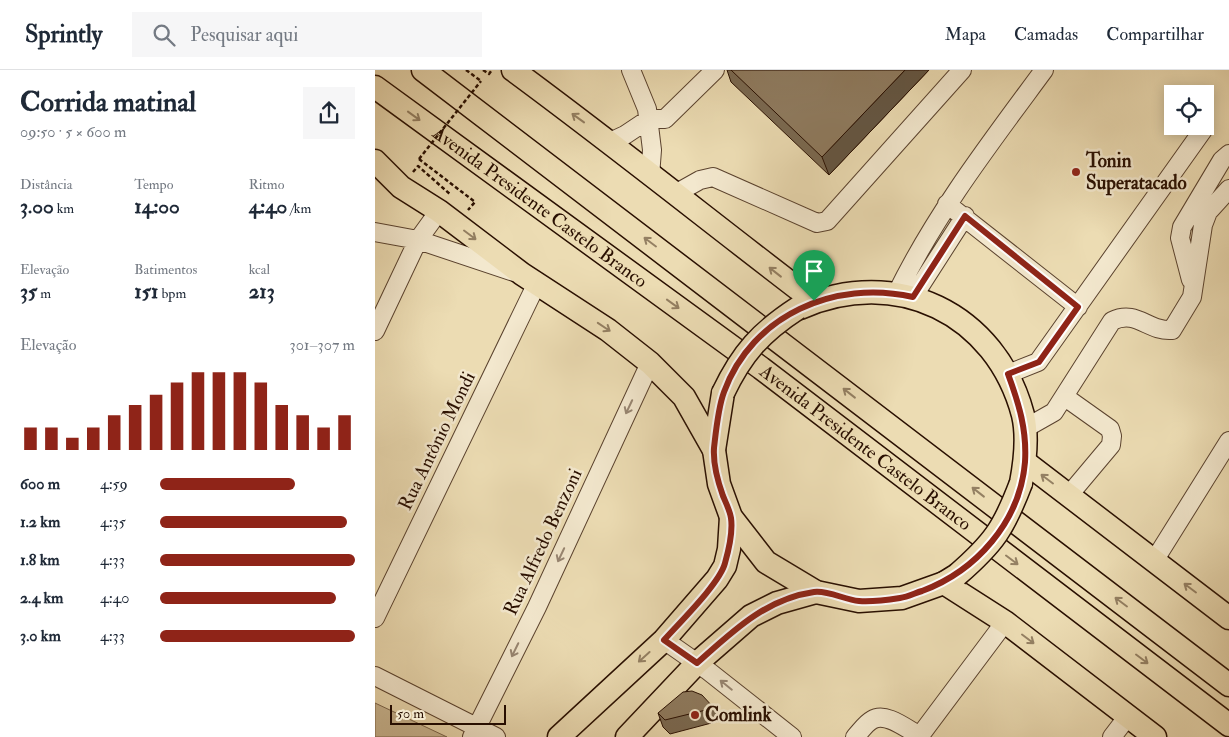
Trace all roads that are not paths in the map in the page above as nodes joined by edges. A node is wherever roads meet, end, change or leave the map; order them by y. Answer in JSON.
{"nodes":[{"id":1,"x":423,"y":70,"type":"edge"},
{"id":2,"x":513,"y":70,"type":"edge"},
{"id":3,"x":631,"y":70,"type":"edge"},
{"id":4,"x":715,"y":70,"type":"edge"},
{"id":5,"x":962,"y":70,"type":"edge"},
{"id":6,"x":1044,"y":70,"type":"edge"},
{"id":7,"x":375,"y":87,"type":"edge"},
{"id":8,"x":649,"y":120,"type":"junction"},
{"id":9,"x":1199,"y":135,"type":"edge"},
{"id":10,"x":610,"y":142,"type":"junction"},
{"id":11,"x":1229,"y":154,"type":"edge"},
{"id":12,"x":385,"y":172,"type":"edge"},
{"id":13,"x":651,"y":176,"type":"junction"},
{"id":14,"x":1229,"y":189,"type":"edge"},
{"id":15,"x":675,"y":194,"type":"junction"},
{"id":16,"x":446,"y":204,"type":"junction"},
{"id":17,"x":947,"y":204,"type":"junction"},
{"id":18,"x":965,"y":216,"type":"junction"},
{"id":19,"x":375,"y":232,"type":"edge"},
{"id":20,"x":418,"y":240,"type":"junction"},
{"id":21,"x":529,"y":278,"type":"junction"},
{"id":22,"x":1192,"y":285,"type":"junction"},
{"id":23,"x":905,"y":295,"type":"junction"},
{"id":24,"x":806,"y":305,"type":"junction"},
{"id":25,"x":1078,"y":307,"type":"junction"},
{"id":26,"x":375,"y":332,"type":"edge"},
{"id":27,"x":650,"y":363,"type":"junction"},
{"id":28,"x":1008,"y":374,"type":"junction"},
{"id":29,"x":1065,"y":397,"type":"junction"},
{"id":30,"x":1024,"y":430,"type":"junction"},
{"id":31,"x":1229,"y":441,"type":"edge"},
{"id":32,"x":714,"y":450,"type":"junction"},
{"id":33,"x":1023,"y":473,"type":"junction"},
{"id":34,"x":1069,"y":496,"type":"junction"},
{"id":35,"x":731,"y":517,"type":"junction"},
{"id":36,"x":1154,"y":561,"type":"junction"},
{"id":37,"x":950,"y":579,"type":"junction"},
{"id":38,"x":816,"y":592,"type":"junction"},
{"id":39,"x":375,"y":618,"type":"edge"},
{"id":40,"x":1229,"y":618,"type":"edge"},
{"id":41,"x":1005,"y":622,"type":"junction"},
{"id":42,"x":664,"y":640,"type":"junction"},
{"id":43,"x":697,"y":663,"type":"junction"},
{"id":44,"x":375,"y":676,"type":"edge"},
{"id":45,"x":1229,"y":684,"type":"edge"},
{"id":46,"x":1128,"y":716,"type":"junction"},
{"id":47,"x":1229,"y":725,"type":"edge"},
{"id":48,"x":475,"y":733,"type":"edge"},
{"id":49,"x":496,"y":737,"type":"edge"},
{"id":50,"x":559,"y":737,"type":"edge"},
{"id":51,"x":627,"y":737,"type":"edge"},
{"id":52,"x":792,"y":737,"type":"edge"},
{"id":53,"x":855,"y":737,"type":"edge"},
{"id":54,"x":919,"y":737,"type":"edge"},
{"id":55,"x":1112,"y":737,"type":"edge"},
{"id":56,"x":1155,"y":737,"type":"edge"}],
"edges":[{"from":45,"to":1,"type":"main road","name":"Avenida Presidente Castelo Branco","one_way":true},
{"from":10,"to":2,"type":"main road","one_way":true},
{"from":3,"to":8,"type":"street"},
{"from":4,"to":8,"type":"street"},
{"from":5,"to":15,"type":"street"},
{"from":6,"to":17,"type":"street"},
{"from":7,"to":47,"type":"main road","name":"Avenida Presidente Castelo Branco","one_way":true},
{"from":8,"to":10,"type":"street"},
{"from":8,"to":13,"type":"street"},
{"from":9,"to":25,"type":"street"},
{"from":10,"to":13,"type":"main road"},
{"from":11,"to":22,"type":"street"},
{"from":12,"to":16,"type":"main road"},
{"from":13,"to":15,"type":"main road"},
{"from":14,"to":22,"type":"street"},
{"from":24,"to":15,"type":"main road","one_way":true},
{"from":16,"to":20,"type":"street"},
{"from":16,"to":21,"type":"main road","one_way":true},
{"from":17,"to":18,"type":"street"},
{"from":17,"to":23,"type":"street"},
{"from":18,"to":23,"type":"street"},
{"from":18,"to":25,"type":"street"},
{"from":19,"to":20,"type":"street"},
{"from":20,"to":21,"type":"street"},
{"from":20,"to":26,"type":"street"},
{"from":21,"to":27,"type":"main road","one_way":true},
{"from":21,"to":39,"type":"street","name":"Rua Antônio Mondi"},
{"from":22,"to":29,"type":"street"},
{"from":23,"to":24,"type":"main road"},
{"from":23,"to":28,"type":"main road"},
{"from":24,"to":32,"type":"main road","bridge":true},
{"from":25,"to":28,"type":"street"},
{"from":27,"to":32,"type":"main road"},
{"from":27,"to":48,"type":"street","name":"Rua Alfredo Benzoni","one_way":true},
{"from":28,"to":30,"type":"main road"},
{"from":29,"to":30,"type":"street"},
{"from":29,"to":34,"type":"street"},
{"from":30,"to":33,"type":"main road"},
{"from":31,"to":36,"type":"street"},
{"from":32,"to":35,"type":"main road"},
{"from":34,"to":33,"type":"main road","one_way":true},
{"from":33,"to":37,"type":"main road","bridge":true},
{"from":34,"to":36,"type":"main road"},
{"from":35,"to":38,"type":"main road"},
{"from":35,"to":42,"type":"main road"},
{"from":40,"to":36,"type":"main road","one_way":true},
{"from":37,"to":38,"type":"main road"},
{"from":37,"to":41,"type":"main road"},
{"from":38,"to":43,"type":"main road"},
{"from":41,"to":46,"type":"main road","one_way":true},
{"from":41,"to":54,"type":"street"},
{"from":42,"to":43,"type":"street"},
{"from":42,"to":50,"type":"main road","one_way":true},
{"from":43,"to":51,"type":"main road"},
{"from":52,"to":43,"type":"street","one_way":true},
{"from":44,"to":48,"type":"street"},
{"from":46,"to":55,"type":"street"},
{"from":46,"to":56,"type":"main road"},
{"from":48,"to":49,"type":"street"},
{"from":53,"to":54,"type":"street"}]}
